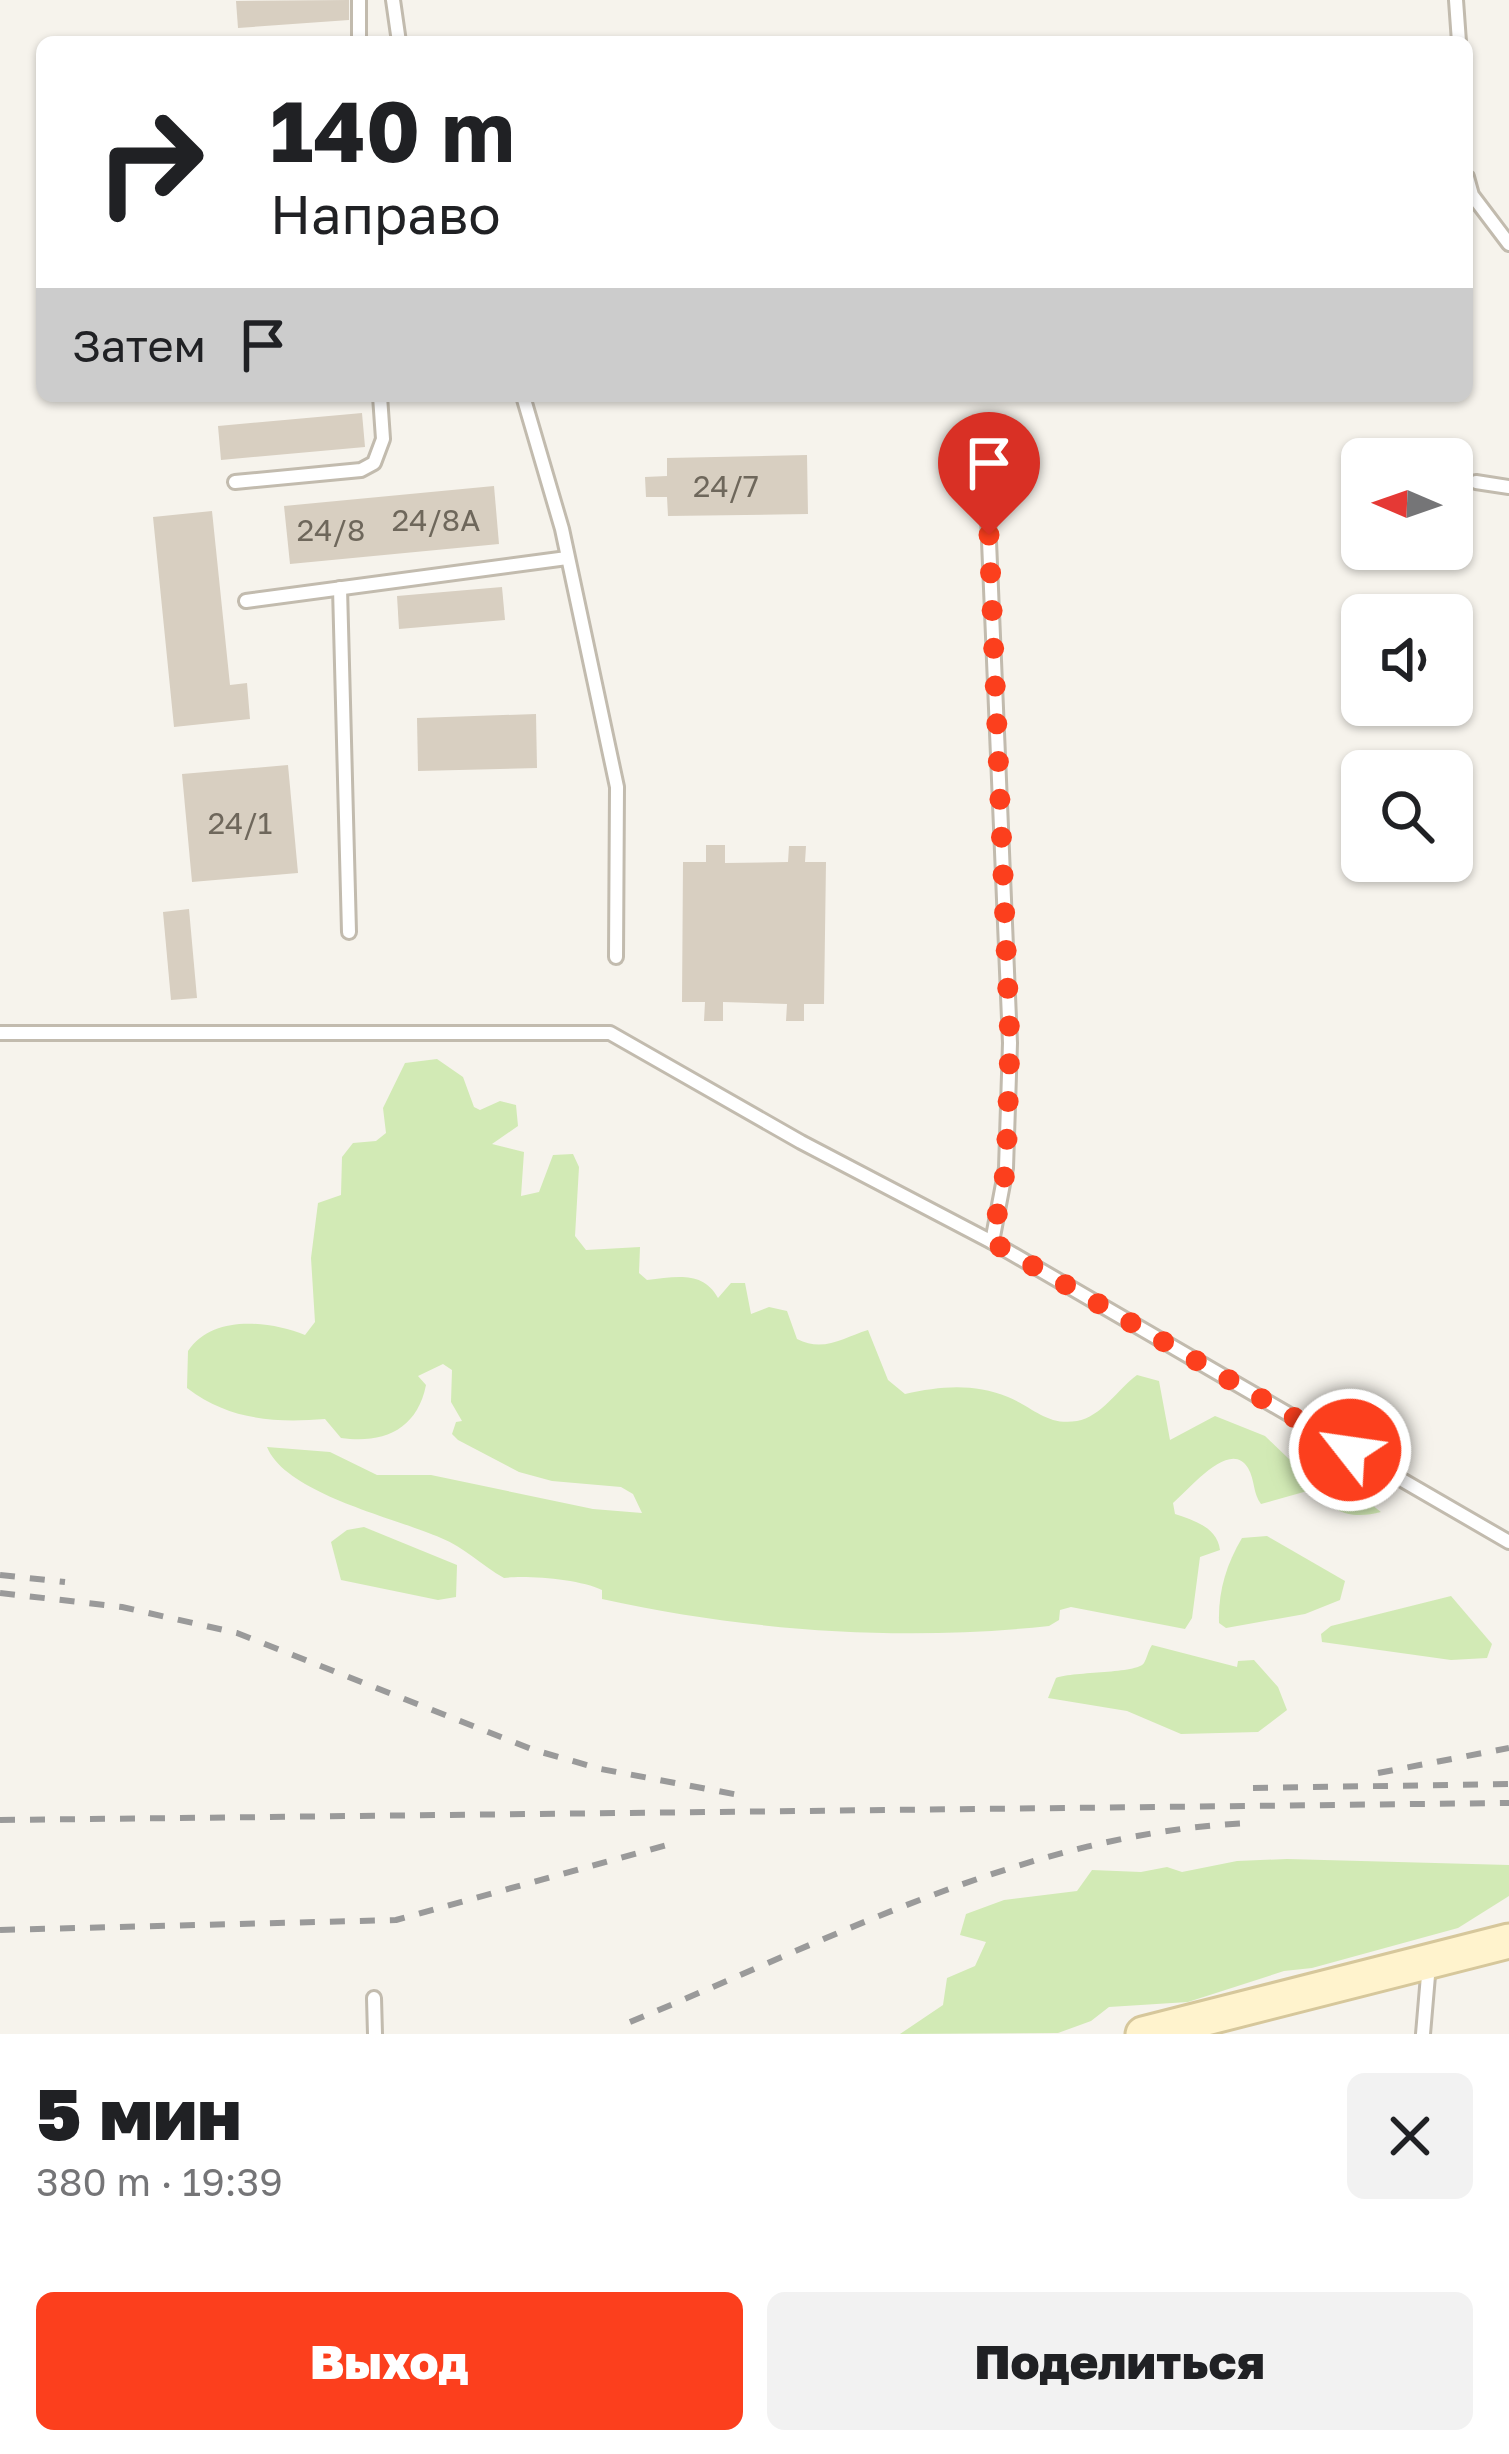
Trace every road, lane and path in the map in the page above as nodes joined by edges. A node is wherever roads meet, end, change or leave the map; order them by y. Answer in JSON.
{"nodes":[{"id":1,"x":359,"y":0,"type":"edge"},
{"id":2,"x":393,"y":0,"type":"edge"},
{"id":3,"x":1456,"y":0,"type":"edge"},
{"id":4,"x":359,"y":36,"type":"edge"},
{"id":5,"x":398,"y":36,"type":"edge"},
{"id":6,"x":1459,"y":36,"type":"edge"},
{"id":7,"x":1473,"y":196,"type":"edge"},
{"id":8,"x":1509,"y":244,"type":"edge"},
{"id":9,"x":380,"y":402,"type":"edge"},
{"id":10,"x":525,"y":402,"type":"edge"},
{"id":11,"x":235,"y":482,"type":"dead end"},
{"id":12,"x":1476,"y":482,"type":"dead end"},
{"id":13,"x":1509,"y":487,"type":"edge"},
{"id":14,"x":987,"y":493,"type":"dead end"},
{"id":15,"x":567,"y":558,"type":"junction"},
{"id":16,"x":340,"y":588,"type":"junction"},
{"id":17,"x":246,"y":601,"type":"dead end"},
{"id":18,"x":349,"y":932,"type":"dead end"},
{"id":19,"x":616,"y":957,"type":"dead end"},
{"id":20,"x":0,"y":1033,"type":"edge"},
{"id":21,"x":992,"y":1242,"type":"junction"},
{"id":22,"x":1509,"y":1542,"type":"edge"},
{"id":23,"x":1509,"y":1941,"type":"edge"},
{"id":24,"x":1429,"y":1961,"type":"junction"},
{"id":25,"x":374,"y":1998,"type":"dead end"},
{"id":26,"x":375,"y":2034,"type":"edge"},
{"id":27,"x":1143,"y":2034,"type":"edge"},
{"id":28,"x":1423,"y":2034,"type":"edge"}],
"edges":[{"from":1,"to":4,"type":"lane"},
{"from":2,"to":5,"type":"lane"},
{"from":3,"to":6,"type":"lane"},
{"from":7,"to":8,"type":"lane"},
{"from":9,"to":11,"type":"lane"},
{"from":10,"to":15,"type":"lane"},
{"from":12,"to":13,"type":"lane"},
{"from":14,"to":21,"type":"lane"},
{"from":15,"to":16,"type":"lane"},
{"from":15,"to":19,"type":"lane"},
{"from":16,"to":17,"type":"lane"},
{"from":16,"to":18,"type":"lane"},
{"from":20,"to":21,"type":"lane"},
{"from":21,"to":22,"type":"lane"},
{"from":23,"to":24,"type":"main road"},
{"from":24,"to":27,"type":"main road"},
{"from":24,"to":28,"type":"lane"},
{"from":25,"to":26,"type":"lane"}]}
